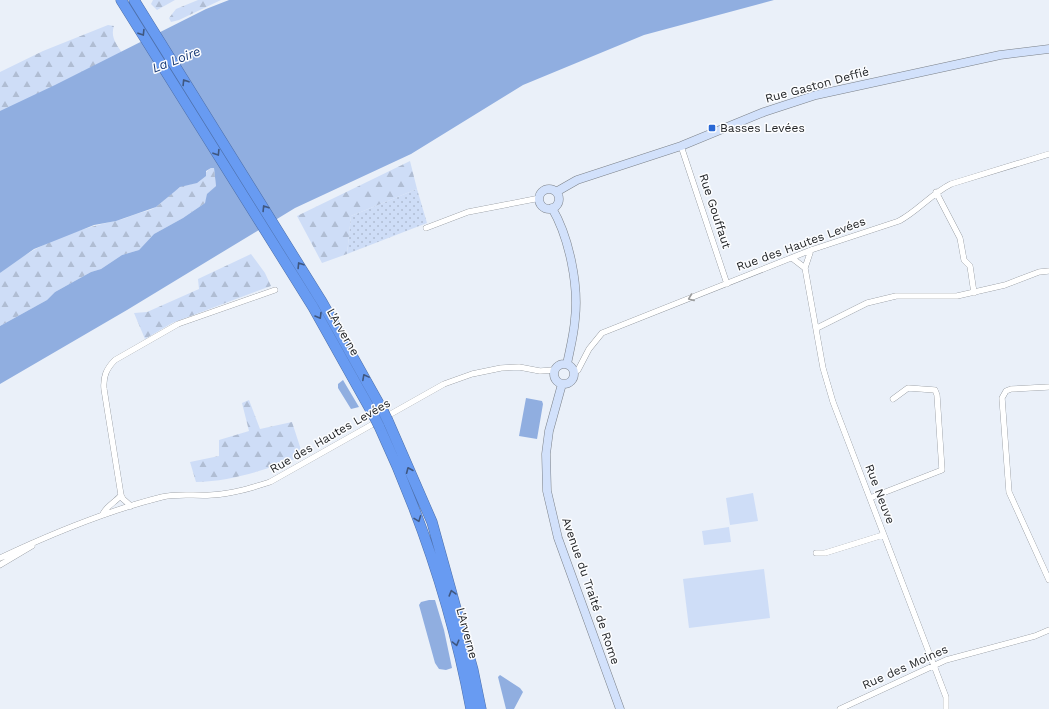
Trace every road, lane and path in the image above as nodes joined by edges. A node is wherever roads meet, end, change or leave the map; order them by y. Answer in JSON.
{"nodes":[{"id":1,"x":121,"y":0,"type":"edge"},
{"id":2,"x":134,"y":0,"type":"edge"},
{"id":3,"x":1049,"y":49,"type":"edge"},
{"id":4,"x":681,"y":146,"type":"junction"},
{"id":5,"x":1049,"y":154,"type":"edge"},
{"id":6,"x":556,"y":192,"type":"junction"},
{"id":7,"x":936,"y":192,"type":"junction"},
{"id":8,"x":540,"y":198,"type":"junction"},
{"id":9,"x":552,"y":208,"type":"junction"},
{"id":10,"x":426,"y":228,"type":"dead end"},
{"id":11,"x":811,"y":250,"type":"junction"},
{"id":12,"x":792,"y":258,"type":"junction"},
{"id":13,"x":805,"y":268,"type":"junction"},
{"id":14,"x":1049,"y":271,"type":"edge"},
{"id":15,"x":727,"y":284,"type":"junction"},
{"id":16,"x":275,"y":290,"type":"dead end"},
{"id":17,"x":974,"y":293,"type":"junction"},
{"id":18,"x":816,"y":328,"type":"junction"},
{"id":19,"x":567,"y":364,"type":"junction"},
{"id":20,"x":554,"y":370,"type":"junction"},
{"id":21,"x":574,"y":372,"type":"junction"},
{"id":22,"x":562,"y":384,"type":"junction"},
{"id":23,"x":1049,"y":387,"type":"edge"},
{"id":24,"x":893,"y":399,"type":"dead end"},
{"id":25,"x":379,"y":414,"type":"junction"},
{"id":26,"x":383,"y":424,"type":"junction"},
{"id":27,"x":121,"y":495,"type":"junction"},
{"id":28,"x":870,"y":498,"type":"junction"},
{"id":29,"x":131,"y":506,"type":"junction"},
{"id":30,"x":104,"y":514,"type":"junction"},
{"id":31,"x":883,"y":535,"type":"junction"},
{"id":32,"x":39,"y":539,"type":"junction"},
{"id":33,"x":816,"y":553,"type":"dead end"},
{"id":34,"x":0,"y":558,"type":"edge"},
{"id":35,"x":0,"y":565,"type":"edge"},
{"id":36,"x":1049,"y":580,"type":"edge"},
{"id":37,"x":1049,"y":630,"type":"edge"},
{"id":38,"x":933,"y":665,"type":"junction"},
{"id":39,"x":471,"y":709,"type":"edge"},
{"id":40,"x":481,"y":709,"type":"edge"},
{"id":41,"x":620,"y":709,"type":"edge"},
{"id":42,"x":840,"y":709,"type":"edge"},
{"id":43,"x":946,"y":709,"type":"edge"}],
"edges":[{"from":1,"to":25,"type":"highway","name":"L'Arverne","one_way":true},
{"from":25,"to":2,"type":"highway","name":"L'Arverne","one_way":true},
{"from":3,"to":4,"type":"main road","name":"Rue Gaston Deffié"},
{"from":4,"to":6,"type":"main road","name":"Rue Gaston Deffié"},
{"from":4,"to":15,"type":"street","name":"Rue Gouffaut"},
{"from":5,"to":7,"type":"street","name":"Rue des Hautes Levées"},
{"from":6,"to":8,"type":"main road"},
{"from":6,"to":9,"type":"main road"},
{"from":7,"to":11,"type":"street","name":"Rue des Hautes Levées"},
{"from":7,"to":17,"type":"street"},
{"from":8,"to":9,"type":"main road"},
{"from":8,"to":10,"type":"street"},
{"from":9,"to":19,"type":"main road"},
{"from":11,"to":12,"type":"street","name":"Rue des Hautes Levées"},
{"from":11,"to":13,"type":"street"},
{"from":12,"to":13,"type":"street"},
{"from":12,"to":15,"type":"street","name":"Rue des Hautes Levées"},
{"from":13,"to":18,"type":"street","name":"Rue Neuve"},
{"from":14,"to":17,"type":"street"},
{"from":15,"to":21,"type":"street","name":"Rue des Hautes Levées","one_way":true},
{"from":16,"to":27,"type":"street"},
{"from":17,"to":18,"type":"street"},
{"from":18,"to":28,"type":"street","name":"Rue Neuve"},
{"from":19,"to":20,"type":"main road"},
{"from":19,"to":21,"type":"main road"},
{"from":20,"to":22,"type":"main road"},
{"from":20,"to":29,"type":"street","name":"Rue des Hautes Levées"},
{"from":21,"to":22,"type":"main road"},
{"from":22,"to":41,"type":"main road","name":"Avenue du Traité de Rome"},
{"from":23,"to":36,"type":"street"},
{"from":24,"to":28,"type":"street"},
{"from":25,"to":26,"type":"highway","name":"L'Arverne","bridge":true},
{"from":26,"to":39,"type":"highway","name":"L'Arverne","one_way":true},
{"from":40,"to":26,"type":"highway","name":"L'Arverne","one_way":true},
{"from":27,"to":29,"type":"street"},
{"from":27,"to":30,"type":"street"},
{"from":28,"to":31,"type":"street","name":"Rue Neuve"},
{"from":29,"to":30,"type":"street","name":"Rue des Hautes Levées"},
{"from":30,"to":32,"type":"street","name":"Rue des Hautes Levées"},
{"from":31,"to":33,"type":"street"},
{"from":31,"to":38,"type":"street","name":"Rue Neuve"},
{"from":32,"to":34,"type":"street","name":"Rue des Hautes Levées"},
{"from":32,"to":35,"type":"street"},
{"from":37,"to":38,"type":"street","name":"Rue des Moines"},
{"from":38,"to":42,"type":"street","name":"Rue des Moines"},
{"from":38,"to":43,"type":"street","name":"Rue Neuve"}]}
